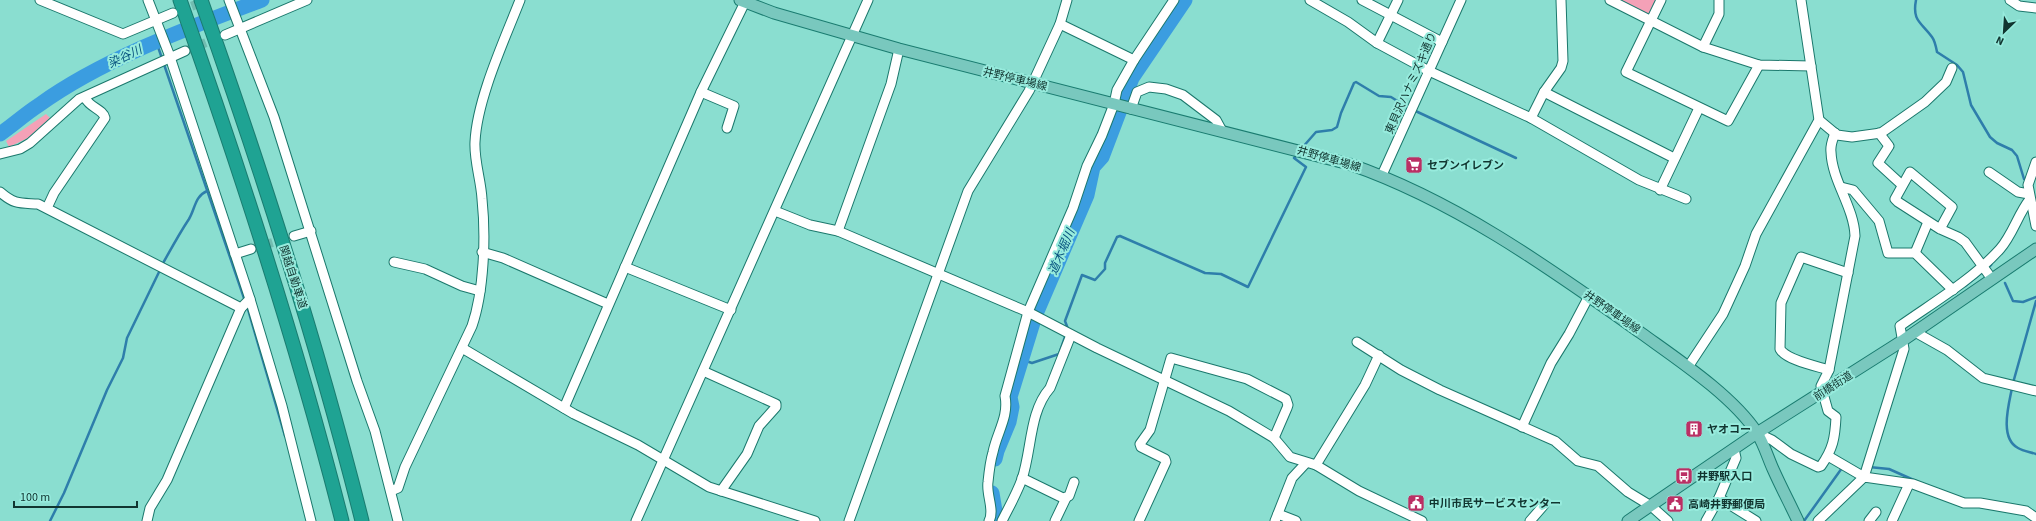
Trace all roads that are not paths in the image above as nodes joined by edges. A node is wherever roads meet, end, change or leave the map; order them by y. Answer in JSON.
{"nodes":[{"id":1,"x":40,"y":0,"type":"edge"},
{"id":2,"x":148,"y":0,"type":"edge"},
{"id":3,"x":180,"y":0,"type":"edge"},
{"id":4,"x":229,"y":0,"type":"edge"},
{"id":5,"x":308,"y":0,"type":"edge"},
{"id":6,"x":520,"y":0,"type":"edge"},
{"id":7,"x":868,"y":0,"type":"edge"},
{"id":8,"x":1067,"y":0,"type":"edge"},
{"id":9,"x":1174,"y":0,"type":"edge"},
{"id":10,"x":1310,"y":0,"type":"edge"},
{"id":11,"x":1362,"y":0,"type":"edge"},
{"id":12,"x":1398,"y":0,"type":"edge"},
{"id":13,"x":1461,"y":0,"type":"edge"},
{"id":14,"x":1561,"y":0,"type":"edge"},
{"id":15,"x":1610,"y":0,"type":"edge"},
{"id":16,"x":1661,"y":0,"type":"edge"},
{"id":17,"x":1719,"y":0,"type":"edge"},
{"id":18,"x":1801,"y":0,"type":"edge"},
{"id":19,"x":2010,"y":0,"type":"edge"},
{"id":20,"x":742,"y":1,"type":"edge"},
{"id":21,"x":202,"y":4,"type":"edge"},
{"id":22,"x":2036,"y":8,"type":"edge"},
{"id":23,"x":179,"y":14,"type":"junction"},
{"id":24,"x":1391,"y":15,"type":"junction"},
{"id":25,"x":1652,"y":21,"type":"junction"},
{"id":26,"x":158,"y":22,"type":"junction"},
{"id":27,"x":1060,"y":24,"type":"junction"},
{"id":28,"x":239,"y":28,"type":"junction"},
{"id":29,"x":219,"y":36,"type":"junction"},
{"id":30,"x":853,"y":36,"type":"junction"},
{"id":31,"x":1442,"y":42,"type":"junction"},
{"id":32,"x":1378,"y":43,"type":"junction"},
{"id":33,"x":190,"y":47,"type":"junction"},
{"id":34,"x":1703,"y":47,"type":"junction"},
{"id":35,"x":898,"y":49,"type":"junction"},
{"id":36,"x":169,"y":56,"type":"junction"},
{"id":37,"x":1134,"y":60,"type":"junction"},
{"id":38,"x":1759,"y":65,"type":"junction"},
{"id":39,"x":1811,"y":66,"type":"junction"},
{"id":40,"x":1952,"y":68,"type":"dead end"},
{"id":41,"x":1429,"y":70,"type":"junction"},
{"id":42,"x":1033,"y":83,"type":"junction"},
{"id":43,"x":701,"y":92,"type":"junction"},
{"id":44,"x":1544,"y":92,"type":"junction"},
{"id":45,"x":85,"y":96,"type":"junction"},
{"id":46,"x":1114,"y":104,"type":"junction"},
{"id":47,"x":1700,"y":108,"type":"junction"},
{"id":48,"x":1131,"y":109,"type":"junction"},
{"id":49,"x":1531,"y":118,"type":"junction"},
{"id":50,"x":1819,"y":120,"type":"junction"},
{"id":51,"x":727,"y":128,"type":"dead end"},
{"id":52,"x":1222,"y":131,"type":"junction"},
{"id":53,"x":1835,"y":133,"type":"junction"},
{"id":54,"x":1879,"y":133,"type":"junction"},
{"id":55,"x":0,"y":154,"type":"edge"},
{"id":56,"x":1674,"y":158,"type":"junction"},
{"id":57,"x":2036,"y":162,"type":"edge"},
{"id":58,"x":1989,"y":172,"type":"dead end"},
{"id":59,"x":1382,"y":176,"type":"junction"},
{"id":60,"x":1902,"y":185,"type":"junction"},
{"id":61,"x":1841,"y":187,"type":"junction"},
{"id":62,"x":1660,"y":190,"type":"junction"},
{"id":63,"x":0,"y":192,"type":"edge"},
{"id":64,"x":2030,"y":196,"type":"junction"},
{"id":65,"x":1686,"y":199,"type":"dead end"},
{"id":66,"x":47,"y":208,"type":"junction"},
{"id":67,"x":775,"y":211,"type":"junction"},
{"id":68,"x":1928,"y":222,"type":"junction"},
{"id":69,"x":2036,"y":226,"type":"edge"},
{"id":70,"x":1940,"y":229,"type":"junction"},
{"id":71,"x":311,"y":231,"type":"junction"},
{"id":72,"x":838,"y":231,"type":"junction"},
{"id":73,"x":294,"y":236,"type":"tunnel mouth"},
{"id":74,"x":251,"y":249,"type":"tunnel mouth"},
{"id":75,"x":2036,"y":249,"type":"edge"},
{"id":76,"x":482,"y":252,"type":"junction"},
{"id":77,"x":1915,"y":253,"type":"junction"},
{"id":78,"x":235,"y":254,"type":"junction"},
{"id":79,"x":394,"y":262,"type":"dead end"},
{"id":80,"x":1983,"y":266,"type":"junction"},
{"id":81,"x":625,"y":267,"type":"junction"},
{"id":82,"x":1848,"y":273,"type":"junction"},
{"id":83,"x":939,"y":274,"type":"junction"},
{"id":84,"x":1992,"y":279,"type":"junction"},
{"id":85,"x":1953,"y":290,"type":"junction"},
{"id":86,"x":480,"y":291,"type":"junction"},
{"id":87,"x":1589,"y":296,"type":"junction"},
{"id":88,"x":250,"y":299,"type":"junction"},
{"id":89,"x":608,"y":304,"type":"junction"},
{"id":90,"x":241,"y":308,"type":"junction"},
{"id":91,"x":731,"y":310,"type":"junction"},
{"id":92,"x":1028,"y":312,"type":"junction"},
{"id":93,"x":1915,"y":332,"type":"junction"},
{"id":94,"x":1071,"y":335,"type":"junction"},
{"id":95,"x":1902,"y":340,"type":"junction"},
{"id":96,"x":1357,"y":342,"type":"dead end"},
{"id":97,"x":462,"y":348,"type":"junction"},
{"id":98,"x":1379,"y":355,"type":"junction"},
{"id":99,"x":1688,"y":367,"type":"junction"},
{"id":100,"x":1829,"y":370,"type":"junction"},
{"id":101,"x":703,"y":371,"type":"junction"},
{"id":102,"x":1163,"y":380,"type":"junction"},
{"id":103,"x":2036,"y":391,"type":"edge"},
{"id":104,"x":1824,"y":392,"type":"junction"},
{"id":105,"x":564,"y":408,"type":"junction"},
{"id":106,"x":1522,"y":427,"type":"junction"},
{"id":107,"x":1757,"y":434,"type":"junction"},
{"id":108,"x":1274,"y":438,"type":"junction"},
{"id":109,"x":1734,"y":449,"type":"junction"},
{"id":110,"x":1828,"y":456,"type":"junction"},
{"id":111,"x":663,"y":461,"type":"junction"},
{"id":112,"x":1306,"y":463,"type":"junction"},
{"id":113,"x":1316,"y":466,"type":"junction"},
{"id":114,"x":1864,"y":477,"type":"junction"},
{"id":115,"x":1022,"y":478,"type":"junction"},
{"id":116,"x":1074,"y":482,"type":"dead end"},
{"id":117,"x":1909,"y":484,"type":"junction"},
{"id":118,"x":721,"y":491,"type":"junction"},
{"id":119,"x":391,"y":492,"type":"junction"},
{"id":120,"x":1066,"y":498,"type":"junction"},
{"id":121,"x":1719,"y":498,"type":"junction"},
{"id":122,"x":1544,"y":505,"type":"dead end"},
{"id":123,"x":1652,"y":506,"type":"junction"},
{"id":124,"x":1876,"y":512,"type":"dead end"},
{"id":125,"x":1277,"y":517,"type":"edge"},
{"id":126,"x":2036,"y":518,"type":"edge"},
{"id":127,"x":147,"y":521,"type":"edge"},
{"id":128,"x":311,"y":521,"type":"edge"},
{"id":129,"x":342,"y":521,"type":"edge"},
{"id":130,"x":362,"y":521,"type":"edge"},
{"id":131,"x":398,"y":521,"type":"edge"},
{"id":132,"x":636,"y":521,"type":"edge"},
{"id":133,"x":815,"y":521,"type":"edge"},
{"id":134,"x":848,"y":521,"type":"edge"},
{"id":135,"x":989,"y":521,"type":"edge"},
{"id":136,"x":1002,"y":521,"type":"edge"},
{"id":137,"x":1055,"y":521,"type":"edge"},
{"id":138,"x":1139,"y":521,"type":"edge"},
{"id":139,"x":1296,"y":521,"type":"edge"},
{"id":140,"x":1422,"y":521,"type":"edge"},
{"id":141,"x":1530,"y":521,"type":"edge"},
{"id":142,"x":1628,"y":521,"type":"edge"},
{"id":143,"x":1668,"y":521,"type":"edge"},
{"id":144,"x":1706,"y":521,"type":"edge"},
{"id":145,"x":1756,"y":521,"type":"edge"},
{"id":146,"x":1798,"y":521,"type":"edge"},
{"id":147,"x":1818,"y":521,"type":"edge"},
{"id":148,"x":1869,"y":521,"type":"edge"},
{"id":149,"x":1892,"y":521,"type":"edge"}],
"edges":[{"from":1,"to":26,"type":"street"},
{"from":2,"to":26,"type":"street"},
{"from":3,"to":23,"type":"highway"},
{"from":4,"to":28,"type":"street"},
{"from":5,"to":28,"type":"street"},
{"from":6,"to":76,"type":"street"},
{"from":7,"to":30,"type":"street"},
{"from":8,"to":27,"type":"street"},
{"from":9,"to":37,"type":"street"},
{"from":10,"to":32,"type":"street"},
{"from":11,"to":24,"type":"street"},
{"from":12,"to":24,"type":"street"},
{"from":13,"to":31,"type":"street","name":"東貝沢ハナミズキ通り"},
{"from":14,"to":44,"type":"street"},
{"from":15,"to":25,"type":"street"},
{"from":16,"to":25,"type":"street"},
{"from":17,"to":34,"type":"street"},
{"from":18,"to":39,"type":"street"},
{"from":19,"to":22,"type":"street"},
{"from":20,"to":30,"type":"main road","name":"井野停車場線"},
{"from":20,"to":43,"type":"street"},
{"from":21,"to":29,"type":"highway","name":"関越自動車道"},
{"from":23,"to":26,"type":"street"},
{"from":23,"to":33,"type":"highway","name":"関越自動車道"},
{"from":24,"to":31,"type":"street"},
{"from":24,"to":32,"type":"street"},
{"from":25,"to":34,"type":"street"},
{"from":25,"to":47,"type":"street"},
{"from":26,"to":36,"type":"street"},
{"from":27,"to":37,"type":"street"},
{"from":27,"to":42,"type":"street"},
{"from":28,"to":29,"type":"street"},
{"from":28,"to":71,"type":"street"},
{"from":29,"to":130,"type":"highway","name":"関越自動車道"},
{"from":30,"to":35,"type":"main road","name":"井野停車場線"},
{"from":30,"to":67,"type":"street"},
{"from":31,"to":41,"type":"street","name":"東貝沢ハナミズキ通り"},
{"from":32,"to":41,"type":"street"},
{"from":33,"to":36,"type":"street"},
{"from":33,"to":129,"type":"highway","name":"関越自動車道"},
{"from":34,"to":38,"type":"street"},
{"from":35,"to":42,"type":"main road","name":"井野停車場線"},
{"from":35,"to":72,"type":"street"},
{"from":36,"to":45,"type":"street"},
{"from":36,"to":78,"type":"street"},
{"from":37,"to":46,"type":"street"},
{"from":38,"to":39,"type":"street"},
{"from":38,"to":47,"type":"street"},
{"from":39,"to":50,"type":"street"},
{"from":40,"to":54,"type":"street"},
{"from":41,"to":49,"type":"street"},
{"from":41,"to":59,"type":"street","name":"東貝沢ハナミズキ通り"},
{"from":42,"to":46,"type":"main road","name":"井野停車場線"},
{"from":42,"to":83,"type":"street"},
{"from":43,"to":51,"type":"street"},
{"from":43,"to":81,"type":"street"},
{"from":44,"to":49,"type":"street"},
{"from":44,"to":56,"type":"street"},
{"from":45,"to":55,"type":"street"},
{"from":45,"to":66,"type":"street"},
{"from":46,"to":48,"type":"main road","name":"井野停車場線"},
{"from":46,"to":92,"type":"street"},
{"from":47,"to":56,"type":"street"},
{"from":48,"to":52,"type":"main road","name":"井野停車場線"},
{"from":48,"to":52,"type":"street"},
{"from":49,"to":62,"type":"street"},
{"from":50,"to":53,"type":"street"},
{"from":50,"to":99,"type":"street"},
{"from":52,"to":59,"type":"main road","name":"井野停車場線"},
{"from":53,"to":54,"type":"street"},
{"from":53,"to":61,"type":"street"},
{"from":54,"to":60,"type":"street"},
{"from":56,"to":62,"type":"street"},
{"from":57,"to":64,"type":"street"},
{"from":58,"to":64,"type":"street"},
{"from":59,"to":87,"type":"main road","name":"井野停車場線"},
{"from":60,"to":68,"type":"street"},
{"from":60,"to":70,"type":"street"},
{"from":61,"to":77,"type":"street"},
{"from":61,"to":82,"type":"street"},
{"from":62,"to":65,"type":"street"},
{"from":63,"to":66,"type":"street"},
{"from":64,"to":69,"type":"street"},
{"from":64,"to":80,"type":"street"},
{"from":66,"to":90,"type":"street"},
{"from":67,"to":72,"type":"street"},
{"from":67,"to":91,"type":"street"},
{"from":68,"to":70,"type":"street"},
{"from":68,"to":77,"type":"street"},
{"from":70,"to":80,"type":"street"},
{"from":71,"to":73,"type":"street"},
{"from":71,"to":119,"type":"street"},
{"from":72,"to":83,"type":"street"},
{"from":74,"to":78,"type":"street"},
{"from":75,"to":84,"type":"main road","name":"前橋街道"},
{"from":76,"to":86,"type":"street"},
{"from":76,"to":89,"type":"street"},
{"from":77,"to":85,"type":"street"},
{"from":78,"to":88,"type":"street"},
{"from":79,"to":86,"type":"street"},
{"from":80,"to":84,"type":"street"},
{"from":80,"to":85,"type":"street"},
{"from":81,"to":89,"type":"street"},
{"from":81,"to":91,"type":"street"},
{"from":82,"to":100,"type":"street"},
{"from":82,"to":100,"type":"street"},
{"from":83,"to":92,"type":"street"},
{"from":83,"to":134,"type":"street"},
{"from":84,"to":93,"type":"main road","name":"前橋街道"},
{"from":85,"to":95,"type":"street"},
{"from":86,"to":97,"type":"street"},
{"from":87,"to":99,"type":"main road","name":"井野停車場線"},
{"from":87,"to":106,"type":"street"},
{"from":88,"to":90,"type":"street"},
{"from":88,"to":128,"type":"street"},
{"from":89,"to":105,"type":"street"},
{"from":90,"to":127,"type":"street"},
{"from":91,"to":101,"type":"street"},
{"from":92,"to":94,"type":"street"},
{"from":92,"to":135,"type":"street"},
{"from":93,"to":95,"type":"main road","name":"前橋街道"},
{"from":93,"to":103,"type":"street"},
{"from":94,"to":102,"type":"street"},
{"from":94,"to":115,"type":"street"},
{"from":95,"to":104,"type":"main road","name":"前橋街道"},
{"from":95,"to":114,"type":"street"},
{"from":96,"to":98,"type":"street"},
{"from":97,"to":105,"type":"street"},
{"from":97,"to":119,"type":"street"},
{"from":98,"to":106,"type":"street"},
{"from":98,"to":113,"type":"street"},
{"from":99,"to":107,"type":"main road","name":"井野停車場線"},
{"from":100,"to":104,"type":"street"},
{"from":101,"to":111,"type":"street"},
{"from":101,"to":118,"type":"street"},
{"from":102,"to":108,"type":"street"},
{"from":102,"to":108,"type":"street"},
{"from":102,"to":138,"type":"street"},
{"from":104,"to":107,"type":"main road","name":"前橋街道"},
{"from":104,"to":110,"type":"street"},
{"from":105,"to":111,"type":"street"},
{"from":106,"to":123,"type":"street"},
{"from":107,"to":109,"type":"main road","name":"前橋街道"},
{"from":107,"to":110,"type":"street"},
{"from":107,"to":146,"type":"main road","name":"井野停車場線"},
{"from":108,"to":112,"type":"street"},
{"from":109,"to":121,"type":"street"},
{"from":109,"to":123,"type":"main road","name":"前橋街道"},
{"from":110,"to":114,"type":"street"},
{"from":111,"to":118,"type":"street"},
{"from":111,"to":132,"type":"street"},
{"from":112,"to":113,"type":"street"},
{"from":112,"to":125,"type":"street"},
{"from":113,"to":140,"type":"street"},
{"from":114,"to":117,"type":"street"},
{"from":114,"to":147,"type":"street"},
{"from":115,"to":120,"type":"street"},
{"from":115,"to":136,"type":"street"},
{"from":116,"to":120,"type":"street"},
{"from":117,"to":126,"type":"street"},
{"from":117,"to":149,"type":"street"},
{"from":118,"to":133,"type":"street"},
{"from":119,"to":131,"type":"street"},
{"from":120,"to":137,"type":"street"},
{"from":121,"to":144,"type":"street"},
{"from":121,"to":145,"type":"street"},
{"from":122,"to":141,"type":"street"},
{"from":123,"to":142,"type":"main road","name":"前橋街道"},
{"from":123,"to":143,"type":"street"},
{"from":124,"to":148,"type":"street"},
{"from":125,"to":139,"type":"street"}]}
